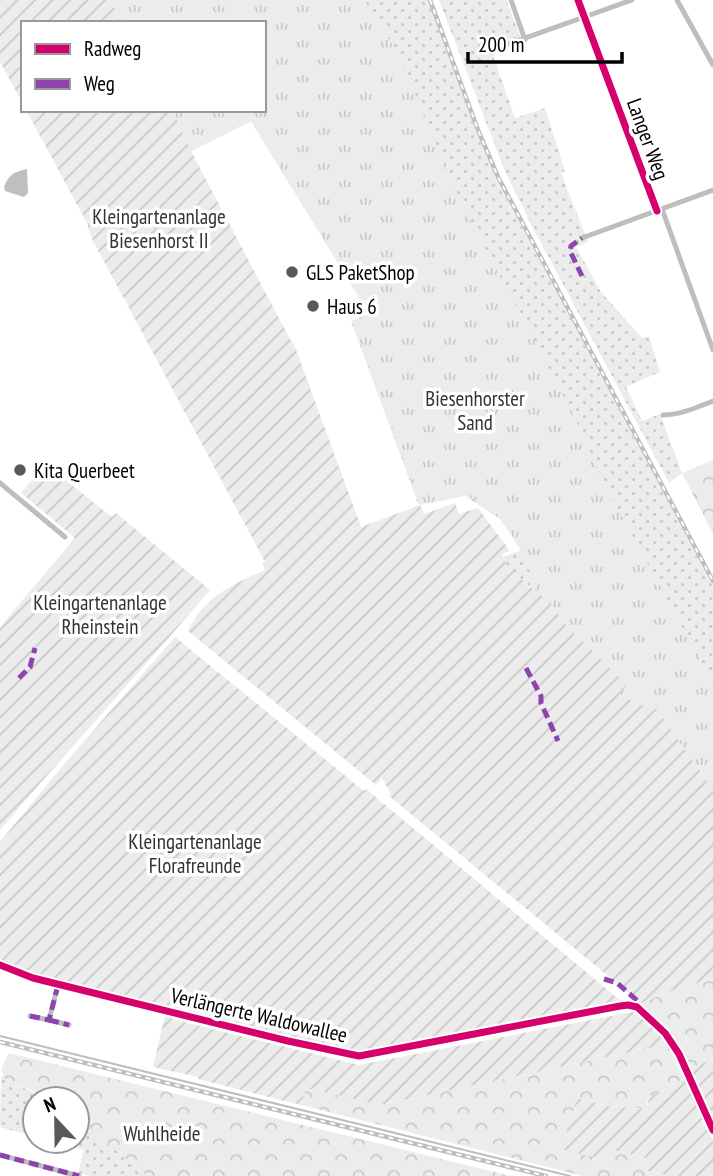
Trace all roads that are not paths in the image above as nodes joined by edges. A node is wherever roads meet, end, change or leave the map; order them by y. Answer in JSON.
{"nodes":[{"id":1,"x":511,"y":0,"type":"edge"},
{"id":2,"x":578,"y":0,"type":"edge"},
{"id":3,"x":632,"y":0,"type":"edge"},
{"id":4,"x":677,"y":0,"type":"edge"},
{"id":5,"x":585,"y":18,"type":"junction"},
{"id":6,"x":525,"y":40,"type":"junction"},
{"id":7,"x":491,"y":52,"type":"dead end"},
{"id":8,"x":713,"y":65,"type":"edge"},
{"id":9,"x":713,"y":190,"type":"edge"},
{"id":10,"x":659,"y":210,"type":"junction"},
{"id":11,"x":582,"y":238,"type":"dead end"},
{"id":12,"x":713,"y":350,"type":"edge"},
{"id":13,"x":713,"y":401,"type":"edge"},
{"id":14,"x":663,"y":415,"type":"dead end"},
{"id":15,"x":0,"y":482,"type":"edge"},
{"id":16,"x":65,"y":537,"type":"dead end"},
{"id":17,"x":0,"y":965,"type":"edge"},
{"id":18,"x":58,"y":985,"type":"junction"},
{"id":19,"x":30,"y":1016,"type":"dead end"},
{"id":20,"x":49,"y":1020,"type":"junction"},
{"id":21,"x":69,"y":1025,"type":"dead end"},
{"id":22,"x":713,"y":1130,"type":"edge"},
{"id":23,"x":0,"y":1155,"type":"edge"},
{"id":24,"x":79,"y":1176,"type":"edge"}],
"edges":[{"from":1,"to":6,"type":"street"},
{"from":2,"to":5,"type":"street","name":"Langer Weg"},
{"from":3,"to":5,"type":"street"},
{"from":4,"to":8,"type":"street"},
{"from":5,"to":6,"type":"street"},
{"from":5,"to":10,"type":"street","name":"Langer Weg"},
{"from":6,"to":7,"type":"street"},
{"from":9,"to":10,"type":"street"},
{"from":10,"to":11,"type":"street"},
{"from":10,"to":12,"type":"street","name":"Langer Weg"},
{"from":13,"to":14,"type":"street"},
{"from":15,"to":16,"type":"street"},
{"from":17,"to":18,"type":"street","name":"Verlängerte Waldowallee"},
{"from":18,"to":20,"type":"street"},
{"from":18,"to":22,"type":"street","name":"Verlängerte Waldowallee"},
{"from":19,"to":20,"type":"street"},
{"from":20,"to":21,"type":"street"},
{"from":23,"to":24,"type":"street"}]}
